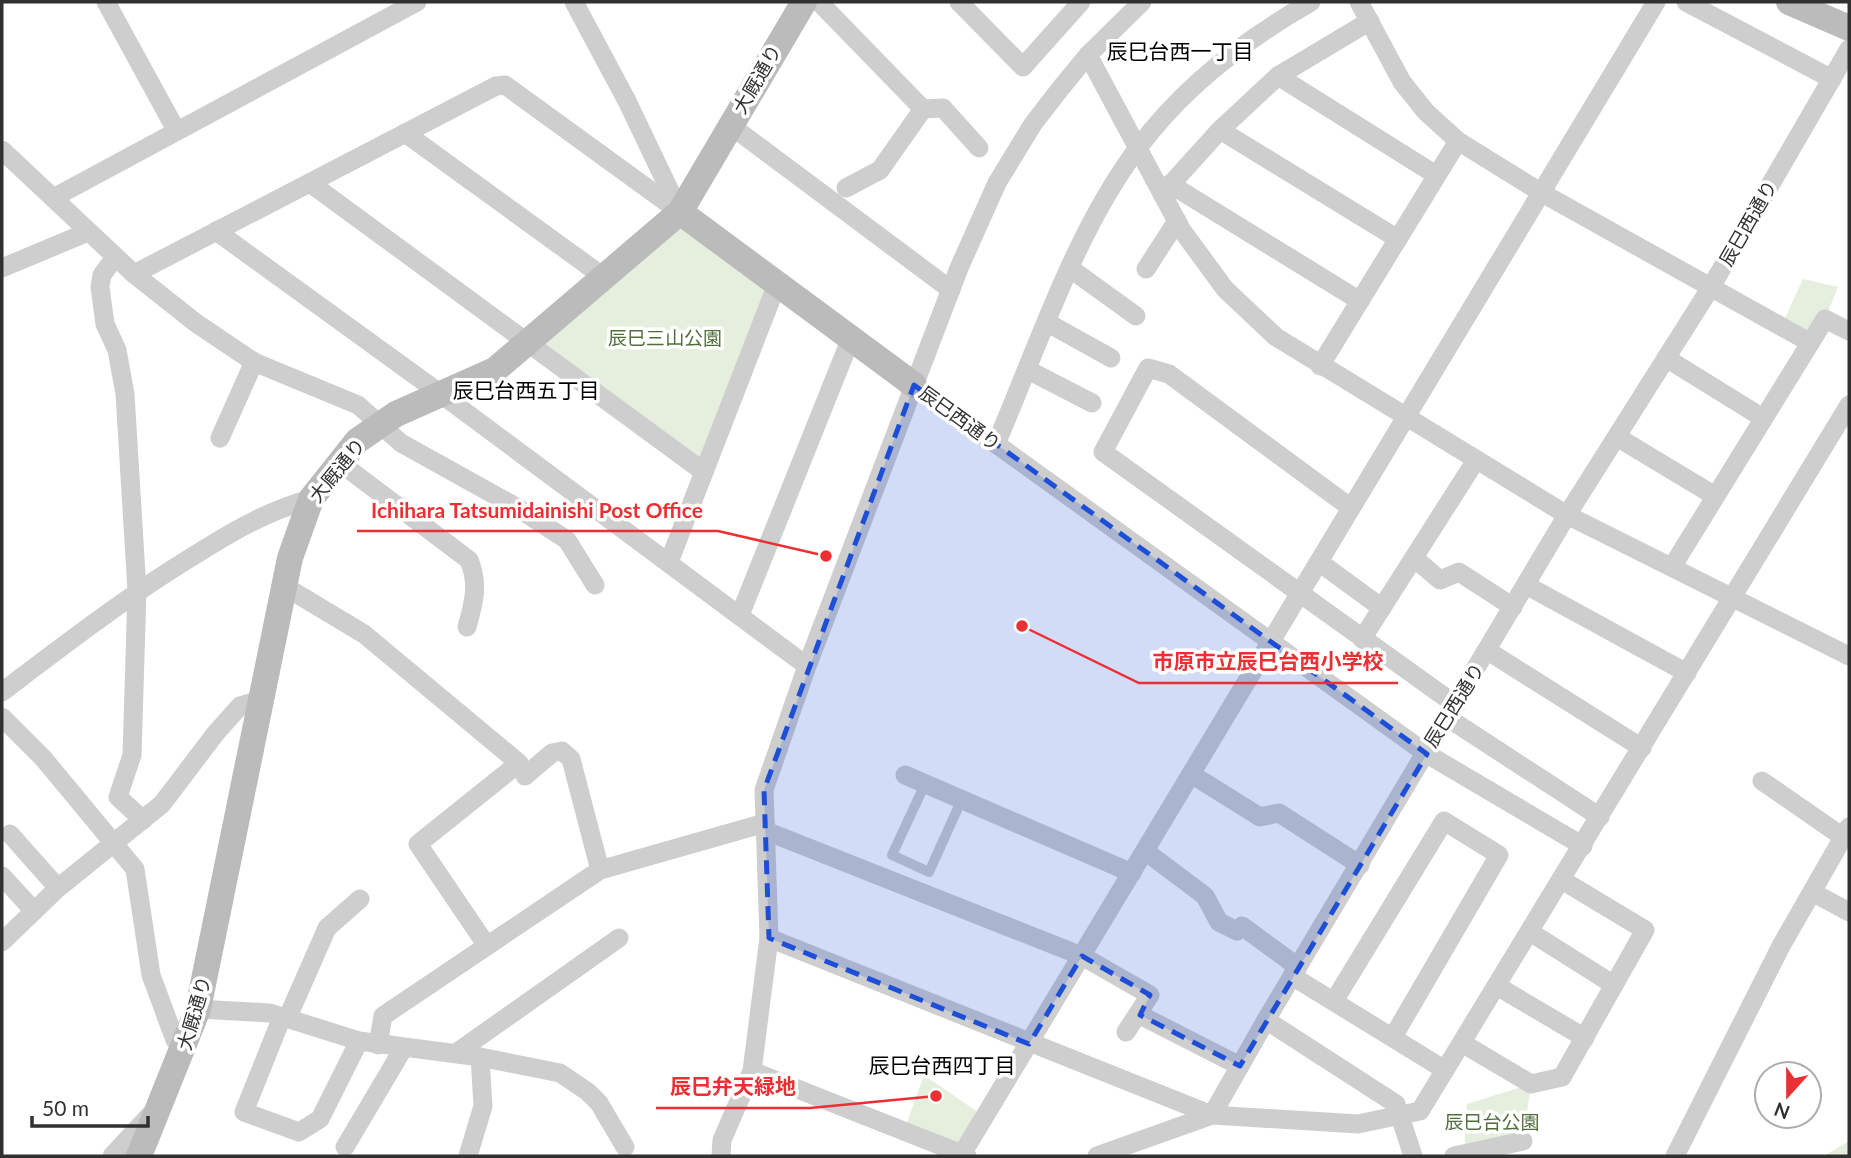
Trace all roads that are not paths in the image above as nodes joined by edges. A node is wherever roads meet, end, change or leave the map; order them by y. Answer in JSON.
{"nodes":[{"id":1,"x":106,"y":2,"type":"edge"},
{"id":2,"x":417,"y":2,"type":"edge"},
{"id":3,"x":574,"y":2,"type":"edge"},
{"id":4,"x":804,"y":2,"type":"edge"},
{"id":5,"x":819,"y":2,"type":"edge"},
{"id":6,"x":959,"y":2,"type":"edge"},
{"id":7,"x":1142,"y":2,"type":"edge"},
{"id":8,"x":1311,"y":2,"type":"edge"},
{"id":9,"x":1359,"y":2,"type":"edge"},
{"id":10,"x":1656,"y":2,"type":"edge"},
{"id":11,"x":1686,"y":2,"type":"edge"},
{"id":12,"x":1789,"y":2,"type":"edge"},
{"id":13,"x":1073,"y":5,"type":"edge"},
{"id":14,"x":1370,"y":22,"type":"junction"},
{"id":15,"x":1849,"y":29,"type":"edge"},
{"id":16,"x":1849,"y":49,"type":"edge"},
{"id":17,"x":1088,"y":55,"type":"junction"},
{"id":18,"x":1278,"y":76,"type":"junction"},
{"id":19,"x":1832,"y":79,"type":"junction"},
{"id":20,"x":923,"y":109,"type":"junction"},
{"id":21,"x":730,"y":125,"type":"junction"},
{"id":22,"x":176,"y":130,"type":"junction"},
{"id":23,"x":1220,"y":130,"type":"junction"},
{"id":24,"x":405,"y":133,"type":"junction"},
{"id":25,"x":1458,"y":141,"type":"junction"},
{"id":26,"x":979,"y":148,"type":"dead end"},
{"id":27,"x":1138,"y":148,"type":"junction"},
{"id":28,"x":2,"y":150,"type":"edge"},
{"id":29,"x":1436,"y":176,"type":"junction"},
{"id":30,"x":310,"y":183,"type":"junction"},
{"id":31,"x":846,"y":188,"type":"dead end"},
{"id":32,"x":1166,"y":189,"type":"junction"},
{"id":33,"x":1542,"y":193,"type":"junction"},
{"id":34,"x":53,"y":198,"type":"junction"},
{"id":35,"x":680,"y":212,"type":"junction"},
{"id":36,"x":1177,"y":221,"type":"junction"},
{"id":37,"x":88,"y":232,"type":"junction"},
{"id":38,"x":216,"y":232,"type":"junction"},
{"id":39,"x":1398,"y":239,"type":"junction"},
{"id":40,"x":116,"y":257,"type":"junction"},
{"id":41,"x":2,"y":268,"type":"edge"},
{"id":42,"x":1071,"y":269,"type":"junction"},
{"id":43,"x":1146,"y":269,"type":"dead end"},
{"id":44,"x":134,"y":274,"type":"junction"},
{"id":45,"x":605,"y":278,"type":"junction"},
{"id":46,"x":777,"y":284,"type":"junction"},
{"id":47,"x":1711,"y":287,"type":"junction"},
{"id":48,"x":951,"y":290,"type":"junction"},
{"id":49,"x":1360,"y":301,"type":"junction"},
{"id":50,"x":1136,"y":316,"type":"dead end"},
{"id":51,"x":1048,"y":323,"type":"junction"},
{"id":52,"x":1849,"y":331,"type":"edge"},
{"id":53,"x":851,"y":338,"type":"junction"},
{"id":54,"x":1809,"y":342,"type":"junction"},
{"id":55,"x":528,"y":343,"type":"junction"},
{"id":56,"x":1111,"y":358,"type":"dead end"},
{"id":57,"x":1666,"y":358,"type":"junction"},
{"id":58,"x":254,"y":362,"type":"junction"},
{"id":59,"x":1320,"y":366,"type":"junction"},
{"id":60,"x":1028,"y":370,"type":"junction"},
{"id":61,"x":914,"y":385,"type":"junction"},
{"id":62,"x":441,"y":394,"type":"junction"},
{"id":63,"x":1092,"y":402,"type":"dead end"},
{"id":64,"x":1849,"y":405,"type":"edge"},
{"id":65,"x":1406,"y":418,"type":"junction"},
{"id":66,"x":1763,"y":418,"type":"junction"},
{"id":67,"x":379,"y":423,"type":"junction"},
{"id":68,"x":1616,"y":437,"type":"junction"},
{"id":69,"x":220,"y":438,"type":"dead end"},
{"id":70,"x":996,"y":444,"type":"junction"},
{"id":71,"x":1476,"y":460,"type":"junction"},
{"id":72,"x":339,"y":462,"type":"junction"},
{"id":73,"x":704,"y":472,"type":"junction"},
{"id":74,"x":1715,"y":496,"type":"junction"},
{"id":75,"x":311,"y":499,"type":"junction"},
{"id":76,"x":1351,"y":509,"type":"junction"},
{"id":77,"x":1567,"y":515,"type":"junction"},
{"id":78,"x":1414,"y":558,"type":"junction"},
{"id":79,"x":668,"y":562,"type":"junction"},
{"id":80,"x":1319,"y":562,"type":"junction"},
{"id":81,"x":1672,"y":566,"type":"junction"},
{"id":82,"x":595,"y":585,"type":"dead end"},
{"id":83,"x":1526,"y":585,"type":"junction"},
{"id":84,"x":284,"y":586,"type":"junction"},
{"id":85,"x":136,"y":591,"type":"junction"},
{"id":86,"x":1300,"y":595,"type":"junction"},
{"id":87,"x":1733,"y":597,"type":"junction"},
{"id":88,"x":1513,"y":607,"type":"junction"},
{"id":89,"x":1382,"y":608,"type":"junction"},
{"id":90,"x":740,"y":615,"type":"junction"},
{"id":91,"x":467,"y":627,"type":"dead end"},
{"id":92,"x":1362,"y":639,"type":"junction"},
{"id":93,"x":1271,"y":642,"type":"junction"},
{"id":94,"x":1488,"y":651,"type":"junction"},
{"id":95,"x":1849,"y":656,"type":"edge"},
{"id":96,"x":807,"y":666,"type":"junction"},
{"id":97,"x":1688,"y":673,"type":"junction"},
{"id":98,"x":2,"y":692,"type":"edge"},
{"id":99,"x":261,"y":699,"type":"junction"},
{"id":100,"x":1452,"y":712,"type":"junction"},
{"id":101,"x":2,"y":717,"type":"edge"},
{"id":102,"x":1642,"y":748,"type":"junction"},
{"id":103,"x":1427,"y":754,"type":"junction"},
{"id":104,"x":1191,"y":774,"type":"junction"},
{"id":105,"x":905,"y":775,"type":"dead end"},
{"id":106,"x":524,"y":776,"type":"dead end"},
{"id":107,"x":1762,"y":781,"type":"dead end"},
{"id":108,"x":925,"y":784,"type":"junction"},
{"id":109,"x":961,"y":799,"type":"junction"},
{"id":110,"x":1600,"y":817,"type":"junction"},
{"id":111,"x":144,"y":820,"type":"junction"},
{"id":112,"x":765,"y":827,"type":"junction"},
{"id":113,"x":1846,"y":832,"type":"edge"},
{"id":114,"x":10,"y":834,"type":"dead end"},
{"id":115,"x":115,"y":841,"type":"junction"},
{"id":116,"x":1583,"y":846,"type":"junction"},
{"id":117,"x":1145,"y":851,"type":"junction"},
{"id":118,"x":1360,"y":864,"type":"junction"},
{"id":119,"x":600,"y":870,"type":"junction"},
{"id":120,"x":1132,"y":873,"type":"junction"},
{"id":121,"x":2,"y":876,"type":"edge"},
{"id":122,"x":1562,"y":880,"type":"junction"},
{"id":123,"x":58,"y":888,"type":"junction"},
{"id":124,"x":1812,"y":892,"type":"junction"},
{"id":125,"x":360,"y":899,"type":"dead end"},
{"id":126,"x":34,"y":911,"type":"junction"},
{"id":127,"x":1849,"y":912,"type":"edge"},
{"id":128,"x":1530,"y":932,"type":"junction"},
{"id":129,"x":619,"y":938,"type":"dead end"},
{"id":130,"x":769,"y":938,"type":"junction"},
{"id":131,"x":2,"y":942,"type":"edge"},
{"id":132,"x":487,"y":946,"type":"junction"},
{"id":133,"x":1082,"y":956,"type":"junction"},
{"id":134,"x":1295,"y":971,"type":"junction"},
{"id":135,"x":1614,"y":985,"type":"junction"},
{"id":136,"x":1497,"y":986,"type":"junction"},
{"id":137,"x":1334,"y":1001,"type":"junction"},
{"id":138,"x":198,"y":1009,"type":"junction"},
{"id":139,"x":1140,"y":1015,"type":"junction"},
{"id":140,"x":285,"y":1018,"type":"junction"},
{"id":141,"x":1266,"y":1020,"type":"junction"},
{"id":142,"x":1126,"y":1031,"type":"dead end"},
{"id":143,"x":1393,"y":1037,"type":"junction"},
{"id":144,"x":1585,"y":1038,"type":"junction"},
{"id":145,"x":359,"y":1041,"type":"junction"},
{"id":146,"x":1462,"y":1043,"type":"junction"},
{"id":147,"x":1029,"y":1044,"type":"junction"},
{"id":148,"x":378,"y":1045,"type":"junction"},
{"id":149,"x":185,"y":1047,"type":"junction"},
{"id":150,"x":403,"y":1049,"type":"junction"},
{"id":151,"x":456,"y":1053,"type":"junction"},
{"id":152,"x":480,"y":1056,"type":"junction"},
{"id":153,"x":1240,"y":1066,"type":"junction"},
{"id":154,"x":1445,"y":1070,"type":"junction"},
{"id":155,"x":751,"y":1071,"type":"junction"},
{"id":156,"x":162,"y":1101,"type":"junction"},
{"id":157,"x":1212,"y":1115,"type":"junction"},
{"id":158,"x":1401,"y":1115,"type":"junction"},
{"id":159,"x":1523,"y":1141,"type":"dead end"},
{"id":160,"x":345,"y":1147,"type":"dead end"},
{"id":161,"x":625,"y":1147,"type":"dead end"},
{"id":162,"x":965,"y":1155,"type":"edge"},
{"id":163,"x":113,"y":1156,"type":"edge"},
{"id":164,"x":139,"y":1156,"type":"edge"},
{"id":165,"x":468,"y":1156,"type":"edge"},
{"id":166,"x":721,"y":1156,"type":"edge"},
{"id":167,"x":1097,"y":1156,"type":"edge"},
{"id":168,"x":1413,"y":1156,"type":"edge"},
{"id":169,"x":1454,"y":1156,"type":"edge"},
{"id":170,"x":1675,"y":1156,"type":"edge"}],
"edges":[{"from":1,"to":22,"type":"street"},
{"from":2,"to":22,"type":"street"},
{"from":3,"to":35,"type":"street"},
{"from":4,"to":21,"type":"street","name":"大厩通り"},
{"from":5,"to":20,"type":"street"},
{"from":6,"to":13,"type":"street"},
{"from":7,"to":17,"type":"street"},
{"from":8,"to":27,"type":"street"},
{"from":9,"to":14,"type":"street"},
{"from":10,"to":33,"type":"street"},
{"from":11,"to":19,"type":"street"},
{"from":12,"to":15,"type":"street"},
{"from":14,"to":18,"type":"street"},
{"from":14,"to":25,"type":"street"},
{"from":16,"to":19,"type":"street","name":"辰巳西通り"},
{"from":17,"to":27,"type":"street"},
{"from":17,"to":48,"type":"street"},
{"from":18,"to":23,"type":"street"},
{"from":18,"to":29,"type":"street"},
{"from":19,"to":47,"type":"street","name":"辰巳西通り"},
{"from":20,"to":26,"type":"street"},
{"from":20,"to":31,"type":"street"},
{"from":21,"to":35,"type":"street","name":"大厩通り"},
{"from":21,"to":48,"type":"street"},
{"from":22,"to":34,"type":"street"},
{"from":23,"to":32,"type":"street"},
{"from":23,"to":39,"type":"street"},
{"from":24,"to":30,"type":"street"},
{"from":24,"to":35,"type":"street"},
{"from":24,"to":45,"type":"street"},
{"from":25,"to":29,"type":"street"},
{"from":25,"to":33,"type":"street"},
{"from":27,"to":32,"type":"street"},
{"from":27,"to":42,"type":"street"},
{"from":28,"to":34,"type":"street"},
{"from":29,"to":39,"type":"street"},
{"from":30,"to":38,"type":"street"},
{"from":30,"to":55,"type":"street"},
{"from":32,"to":36,"type":"street"},
{"from":32,"to":49,"type":"street"},
{"from":33,"to":47,"type":"street"},
{"from":33,"to":65,"type":"street"},
{"from":34,"to":37,"type":"street"},
{"from":35,"to":45,"type":"street","name":"大厩通り"},
{"from":35,"to":46,"type":"street","name":"辰巳西通り"},
{"from":36,"to":43,"type":"street"},
{"from":36,"to":59,"type":"street"},
{"from":37,"to":40,"type":"street"},
{"from":37,"to":41,"type":"street"},
{"from":38,"to":44,"type":"street"},
{"from":38,"to":62,"type":"street"},
{"from":39,"to":49,"type":"street"},
{"from":40,"to":44,"type":"street"},
{"from":40,"to":85,"type":"street"},
{"from":42,"to":50,"type":"street"},
{"from":42,"to":51,"type":"street"},
{"from":44,"to":58,"type":"street"},
{"from":45,"to":55,"type":"street","name":"大厩通り"},
{"from":46,"to":53,"type":"street","name":"辰巳西通り"},
{"from":46,"to":73,"type":"street"},
{"from":47,"to":54,"type":"street"},
{"from":47,"to":57,"type":"street","name":"辰巳西通り"},
{"from":48,"to":61,"type":"street"},
{"from":49,"to":59,"type":"street"},
{"from":51,"to":56,"type":"street"},
{"from":51,"to":60,"type":"street"},
{"from":52,"to":54,"type":"street"},
{"from":53,"to":61,"type":"street","name":"辰巳西通り"},
{"from":53,"to":90,"type":"street"},
{"from":54,"to":66,"type":"street"},
{"from":55,"to":62,"type":"street","name":"大厩通り"},
{"from":55,"to":73,"type":"street"},
{"from":57,"to":66,"type":"street"},
{"from":57,"to":68,"type":"street","name":"辰巳西通り"},
{"from":58,"to":67,"type":"street"},
{"from":58,"to":69,"type":"street"},
{"from":59,"to":65,"type":"street"},
{"from":60,"to":63,"type":"street"},
{"from":60,"to":70,"type":"street"},
{"from":61,"to":70,"type":"street","name":"辰巳西通り"},
{"from":61,"to":96,"type":"street"},
{"from":62,"to":67,"type":"street","name":"大厩通り"},
{"from":62,"to":79,"type":"street"},
{"from":64,"to":87,"type":"street"},
{"from":65,"to":71,"type":"street"},
{"from":65,"to":76,"type":"street"},
{"from":66,"to":74,"type":"street"},
{"from":67,"to":72,"type":"street","name":"大厩通り"},
{"from":67,"to":82,"type":"street"},
{"from":68,"to":74,"type":"street"},
{"from":68,"to":77,"type":"street","name":"辰巳西通り"},
{"from":70,"to":93,"type":"street","name":"辰巳西通り"},
{"from":71,"to":77,"type":"street"},
{"from":71,"to":78,"type":"street"},
{"from":72,"to":75,"type":"street","name":"大厩通り"},
{"from":72,"to":91,"type":"street"},
{"from":73,"to":79,"type":"street"},
{"from":74,"to":81,"type":"street"},
{"from":75,"to":84,"type":"street","name":"大厩通り"},
{"from":75,"to":85,"type":"street"},
{"from":76,"to":80,"type":"street"},
{"from":76,"to":86,"type":"street"},
{"from":77,"to":81,"type":"street"},
{"from":77,"to":83,"type":"street","name":"辰巳西通り"},
{"from":78,"to":88,"type":"street"},
{"from":78,"to":89,"type":"street"},
{"from":79,"to":90,"type":"street"},
{"from":80,"to":86,"type":"street"},
{"from":80,"to":89,"type":"street"},
{"from":81,"to":87,"type":"street"},
{"from":83,"to":88,"type":"street","name":"辰巳西通り"},
{"from":83,"to":97,"type":"street"},
{"from":84,"to":99,"type":"street","name":"大厩通り"},
{"from":84,"to":132,"type":"street"},
{"from":85,"to":98,"type":"street"},
{"from":85,"to":111,"type":"street"},
{"from":86,"to":92,"type":"street"},
{"from":86,"to":93,"type":"street"},
{"from":87,"to":95,"type":"street"},
{"from":87,"to":97,"type":"street"},
{"from":88,"to":94,"type":"street","name":"辰巳西通り"},
{"from":89,"to":92,"type":"street"},
{"from":90,"to":96,"type":"street"},
{"from":92,"to":100,"type":"street"},
{"from":93,"to":103,"type":"street","name":"辰巳西通り"},
{"from":93,"to":104,"type":"street"},
{"from":94,"to":100,"type":"street","name":"辰巳西通り"},
{"from":94,"to":102,"type":"street"},
{"from":96,"to":112,"type":"street"},
{"from":97,"to":102,"type":"street"},
{"from":99,"to":111,"type":"street"},
{"from":99,"to":138,"type":"street","name":"大厩通り"},
{"from":100,"to":103,"type":"street","name":"辰巳西通り"},
{"from":100,"to":110,"type":"street"},
{"from":101,"to":115,"type":"street"},
{"from":102,"to":110,"type":"street"},
{"from":103,"to":116,"type":"street"},
{"from":103,"to":118,"type":"street"},
{"from":104,"to":117,"type":"street"},
{"from":104,"to":118,"type":"street"},
{"from":105,"to":108,"type":"street"},
{"from":106,"to":119,"type":"street"},
{"from":107,"to":113,"type":"street"},
{"from":108,"to":109,"type":"street"},
{"from":108,"to":109,"type":"lane"},
{"from":109,"to":120,"type":"street"},
{"from":110,"to":116,"type":"street"},
{"from":111,"to":115,"type":"street"},
{"from":112,"to":119,"type":"street"},
{"from":112,"to":130,"type":"street"},
{"from":112,"to":133,"type":"street"},
{"from":113,"to":124,"type":"street"},
{"from":114,"to":123,"type":"street"},
{"from":115,"to":123,"type":"street"},
{"from":115,"to":149,"type":"street"},
{"from":116,"to":122,"type":"street"},
{"from":117,"to":120,"type":"street"},
{"from":117,"to":134,"type":"street"},
{"from":118,"to":134,"type":"street"},
{"from":119,"to":132,"type":"street"},
{"from":120,"to":133,"type":"street"},
{"from":121,"to":126,"type":"street"},
{"from":122,"to":128,"type":"street"},
{"from":122,"to":135,"type":"street"},
{"from":123,"to":126,"type":"street"},
{"from":124,"to":127,"type":"street"},
{"from":124,"to":170,"type":"street"},
{"from":125,"to":140,"type":"street"},
{"from":126,"to":131,"type":"street"},
{"from":128,"to":135,"type":"street"},
{"from":128,"to":136,"type":"street"},
{"from":129,"to":151,"type":"street"},
{"from":130,"to":147,"type":"street"},
{"from":130,"to":155,"type":"street"},
{"from":132,"to":148,"type":"street"},
{"from":133,"to":139,"type":"street"},
{"from":133,"to":147,"type":"street"},
{"from":134,"to":137,"type":"street"},
{"from":134,"to":141,"type":"street"},
{"from":135,"to":144,"type":"street"},
{"from":136,"to":144,"type":"street"},
{"from":136,"to":146,"type":"street"},
{"from":137,"to":143,"type":"street"},
{"from":137,"to":143,"type":"street"},
{"from":138,"to":140,"type":"street"},
{"from":138,"to":149,"type":"street","name":"大厩通り"},
{"from":139,"to":142,"type":"street"},
{"from":139,"to":153,"type":"street"},
{"from":140,"to":145,"type":"street"},
{"from":140,"to":145,"type":"street"},
{"from":141,"to":153,"type":"street"},
{"from":141,"to":158,"type":"street"},
{"from":143,"to":154,"type":"street"},
{"from":144,"to":146,"type":"street"},
{"from":145,"to":148,"type":"street"},
{"from":146,"to":154,"type":"street"},
{"from":147,"to":157,"type":"street"},
{"from":147,"to":162,"type":"street"},
{"from":148,"to":150,"type":"street"},
{"from":149,"to":156,"type":"street","name":"大厩通り"},
{"from":150,"to":151,"type":"street"},
{"from":150,"to":160,"type":"street"},
{"from":151,"to":152,"type":"street"},
{"from":152,"to":161,"type":"street"},
{"from":152,"to":165,"type":"street"},
{"from":153,"to":157,"type":"street"},
{"from":154,"to":158,"type":"street"},
{"from":155,"to":162,"type":"street"},
{"from":155,"to":166,"type":"street"},
{"from":156,"to":163,"type":"street"},
{"from":156,"to":164,"type":"street","name":"大厩通り"},
{"from":157,"to":158,"type":"street"},
{"from":157,"to":167,"type":"street"},
{"from":158,"to":168,"type":"street"},
{"from":159,"to":169,"type":"street"}]}
